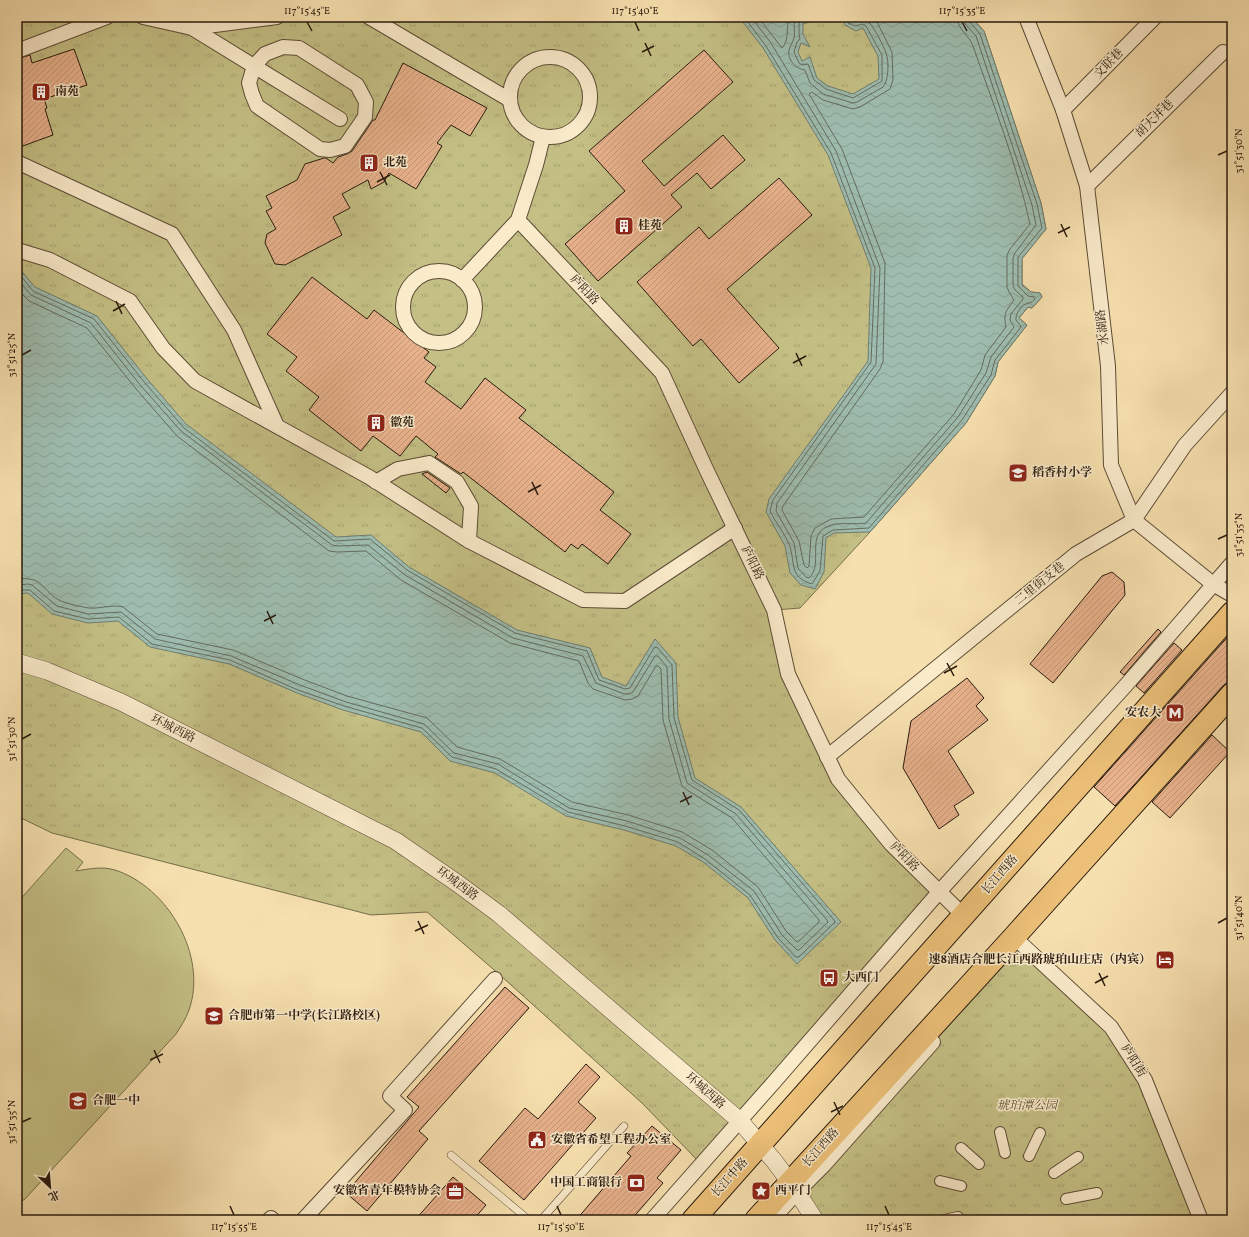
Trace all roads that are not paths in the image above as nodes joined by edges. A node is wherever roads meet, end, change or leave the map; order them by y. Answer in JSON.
{"nodes":[{"id":1,"x":106,"y":17,"type":"edge"},
{"id":2,"x":142,"y":17,"type":"edge"},
{"id":3,"x":277,"y":17,"type":"edge"},
{"id":4,"x":369,"y":17,"type":"edge"},
{"id":5,"x":1026,"y":17,"type":"edge"},
{"id":6,"x":1155,"y":17,"type":"edge"},
{"id":7,"x":172,"y":21,"type":"edge"},
{"id":8,"x":192,"y":28,"type":"junction"},
{"id":9,"x":17,"y":51,"type":"edge"},
{"id":10,"x":1223,"y":52,"type":"dead end"},
{"id":11,"x":254,"y":66,"type":"junction"},
{"id":12,"x":510,"y":100,"type":"junction"},
{"id":13,"x":1064,"y":110,"type":"junction"},
{"id":14,"x":340,"y":119,"type":"dead end"},
{"id":15,"x":543,"y":137,"type":"junction"},
{"id":16,"x":17,"y":162,"type":"edge"},
{"id":17,"x":1087,"y":186,"type":"junction"},
{"id":18,"x":518,"y":220,"type":"junction"},
{"id":19,"x":17,"y":250,"type":"edge"},
{"id":20,"x":462,"y":280,"type":"junction"},
{"id":21,"x":1232,"y":393,"type":"edge"},
{"id":22,"x":277,"y":426,"type":"junction"},
{"id":23,"x":376,"y":482,"type":"junction"},
{"id":24,"x":1134,"y":520,"type":"junction"},
{"id":25,"x":734,"y":528,"type":"junction"},
{"id":26,"x":469,"y":541,"type":"junction"},
{"id":27,"x":1232,"y":563,"type":"edge"},
{"id":28,"x":1213,"y":584,"type":"junction"},
{"id":29,"x":1232,"y":596,"type":"edge"},
{"id":30,"x":1232,"y":613,"type":"edge"},
{"id":31,"x":17,"y":662,"type":"edge"},
{"id":32,"x":1232,"y":694,"type":"edge"},
{"id":33,"x":1232,"y":706,"type":"edge"},
{"id":34,"x":827,"y":757,"type":"junction"},
{"id":35,"x":939,"y":892,"type":"junction"},
{"id":36,"x":964,"y":916,"type":"junction"},
{"id":37,"x":1017,"y":940,"type":"junction"},
{"id":38,"x":495,"y":979,"type":"dead end"},
{"id":39,"x":740,"y":1121,"type":"junction"},
{"id":40,"x":624,"y":1126,"type":"dead end"},
{"id":41,"x":1000,"y":1132,"type":"dead end"},
{"id":42,"x":1040,"y":1133,"type":"dead end"},
{"id":43,"x":764,"y":1141,"type":"junction"},
{"id":44,"x":961,"y":1148,"type":"dead end"},
{"id":45,"x":1005,"y":1153,"type":"dead end"},
{"id":46,"x":451,"y":1155,"type":"dead end"},
{"id":47,"x":1029,"y":1156,"type":"dead end"},
{"id":48,"x":1078,"y":1156,"type":"dead end"},
{"id":49,"x":979,"y":1164,"type":"dead end"},
{"id":50,"x":1054,"y":1172,"type":"dead end"},
{"id":51,"x":940,"y":1181,"type":"dead end"},
{"id":52,"x":794,"y":1183,"type":"junction"},
{"id":53,"x":961,"y":1186,"type":"dead end"},
{"id":54,"x":1097,"y":1193,"type":"dead end"},
{"id":55,"x":1066,"y":1198,"type":"dead end"},
{"id":56,"x":958,"y":1217,"type":"dead end"},
{"id":57,"x":269,"y":1220,"type":"edge"},
{"id":58,"x":273,"y":1220,"type":"edge"},
{"id":59,"x":303,"y":1220,"type":"edge"},
{"id":60,"x":529,"y":1220,"type":"edge"},
{"id":61,"x":541,"y":1220,"type":"edge"},
{"id":62,"x":652,"y":1220,"type":"edge"},
{"id":63,"x":693,"y":1220,"type":"edge"},
{"id":64,"x":756,"y":1220,"type":"edge"},
{"id":65,"x":772,"y":1220,"type":"edge"},
{"id":66,"x":815,"y":1220,"type":"edge"},
{"id":67,"x":944,"y":1220,"type":"edge"},
{"id":68,"x":1201,"y":1220,"type":"edge"}],
"edges":[{"from":1,"to":9,"type":"street"},
{"from":2,"to":7,"type":"street"},
{"from":3,"to":8,"type":"street"},
{"from":4,"to":12,"type":"street"},
{"from":5,"to":13,"type":"street","name":"水湖路"},
{"from":6,"to":13,"type":"street","name":"文联巷"},
{"from":7,"to":8,"type":"street"},
{"from":8,"to":11,"type":"street"},
{"from":10,"to":17,"type":"street","name":"胡大井巷"},
{"from":11,"to":11,"type":"street"},
{"from":11,"to":14,"type":"street"},
{"from":12,"to":15,"type":"street"},
{"from":12,"to":15,"type":"street"},
{"from":13,"to":17,"type":"street","name":"水湖路"},
{"from":15,"to":18,"type":"street"},
{"from":16,"to":22,"type":"street"},
{"from":17,"to":24,"type":"street","name":"水湖路"},
{"from":18,"to":20,"type":"street"},
{"from":18,"to":25,"type":"street","name":"庐阳路"},
{"from":19,"to":22,"type":"street"},
{"from":20,"to":20,"type":"street"},
{"from":21,"to":24,"type":"street","name":"二里街支巷"},
{"from":22,"to":23,"type":"street"},
{"from":23,"to":26,"type":"street"},
{"from":23,"to":26,"type":"street"},
{"from":24,"to":28,"type":"street","name":"水湖路"},
{"from":24,"to":34,"type":"street","name":"二里街支巷"},
{"from":25,"to":26,"type":"street"},
{"from":25,"to":34,"type":"street","name":"庐阳路"},
{"from":27,"to":28,"type":"street"},
{"from":28,"to":29,"type":"street","name":"水湖路"},
{"from":28,"to":35,"type":"street"},
{"from":30,"to":36,"type":"highway","name":"长江西路"},
{"from":31,"to":39,"type":"street","name":"环城西路"},
{"from":32,"to":37,"type":"highway","name":"长江西路"},
{"from":33,"to":37,"type":"street"},
{"from":34,"to":35,"type":"street","name":"庐阳路"},
{"from":35,"to":36,"type":"street","name":"庐阳路"},
{"from":35,"to":39,"type":"street"},
{"from":36,"to":43,"type":"highway","name":"长江西路"},
{"from":37,"to":52,"type":"highway","name":"长江西路"},
{"from":37,"to":68,"type":"street","name":"庐阳街"},
{"from":38,"to":59,"type":"street"},
{"from":39,"to":43,"type":"street","name":"环城西路"},
{"from":39,"to":62,"type":"street"},
{"from":40,"to":61,"type":"lane"},
{"from":41,"to":45,"type":"street"},
{"from":42,"to":47,"type":"street"},
{"from":43,"to":52,"type":"street","name":"环城西路"},
{"from":43,"to":63,"type":"highway","name":"长江中路"},
{"from":44,"to":49,"type":"street"},
{"from":46,"to":60,"type":"lane"},
{"from":48,"to":50,"type":"street"},
{"from":51,"to":53,"type":"street"},
{"from":52,"to":64,"type":"highway"},
{"from":52,"to":65,"type":"street"},
{"from":52,"to":66,"type":"street","name":"环城西路"},
{"from":54,"to":55,"type":"street"},
{"from":56,"to":67,"type":"street"},
{"from":57,"to":58,"type":"street"}]}
